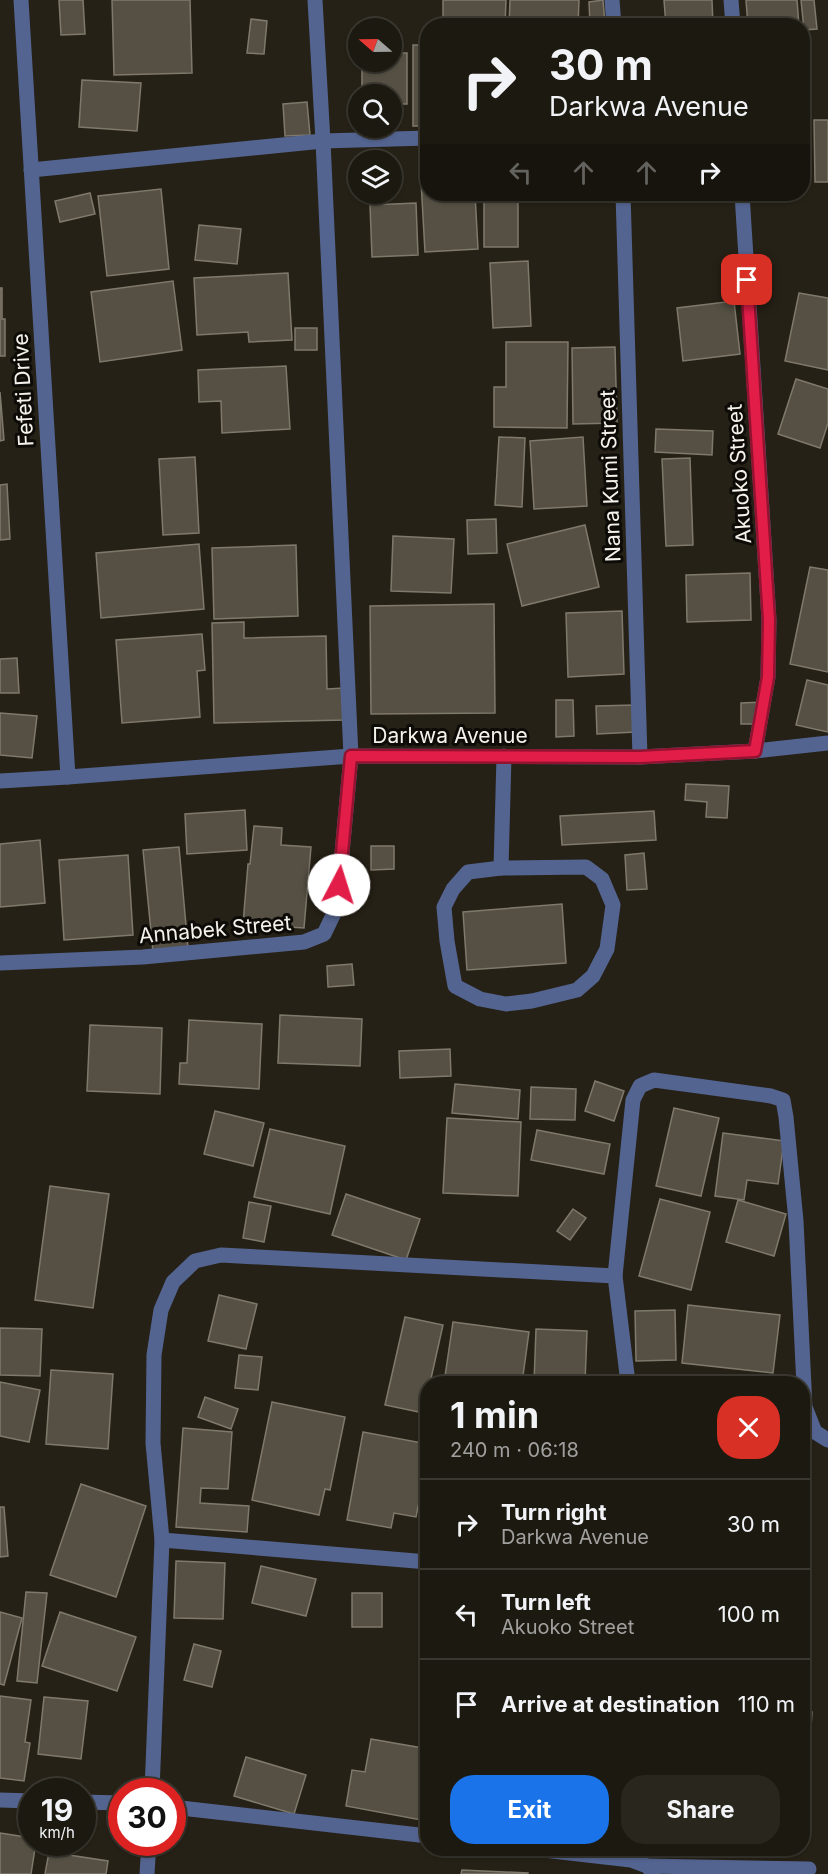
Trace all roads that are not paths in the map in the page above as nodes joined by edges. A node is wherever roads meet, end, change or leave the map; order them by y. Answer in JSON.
{"nodes":[{"id":1,"x":21,"y":0,"type":"edge"},
{"id":2,"x":315,"y":0,"type":"edge"},
{"id":3,"x":612,"y":0,"type":"edge"},
{"id":4,"x":731,"y":0,"type":"edge"},
{"id":5,"x":613,"y":18,"type":"edge"},
{"id":6,"x":732,"y":18,"type":"edge"},
{"id":7,"x":420,"y":138,"type":"edge"},
{"id":8,"x":323,"y":141,"type":"junction"},
{"id":9,"x":31,"y":170,"type":"junction"},
{"id":10,"x":623,"y":201,"type":"edge"},
{"id":11,"x":742,"y":201,"type":"edge"},
{"id":12,"x":828,"y":743,"type":"edge"},
{"id":13,"x":755,"y":751,"type":"junction"},
{"id":14,"x":351,"y":756,"type":"junction"},
{"id":15,"x":504,"y":756,"type":"junction"},
{"id":16,"x":640,"y":757,"type":"junction"},
{"id":17,"x":68,"y":777,"type":"junction"},
{"id":18,"x":0,"y":781,"type":"edge"},
{"id":19,"x":501,"y":868,"type":"junction"},
{"id":20,"x":0,"y":963,"type":"edge"},
{"id":21,"x":615,"y":1276,"type":"junction"},
{"id":22,"x":627,"y":1376,"type":"edge"},
{"id":23,"x":804,"y":1376,"type":"edge"},
{"id":24,"x":810,"y":1420,"type":"edge"},
{"id":25,"x":828,"y":1440,"type":"edge"},
{"id":26,"x":162,"y":1540,"type":"junction"},
{"id":27,"x":420,"y":1561,"type":"edge"},
{"id":28,"x":153,"y":1778,"type":"edge"},
{"id":29,"x":0,"y":1800,"type":"edge"},
{"id":30,"x":18,"y":1801,"type":"edge"},
{"id":31,"x":186,"y":1809,"type":"edge"},
{"id":32,"x":420,"y":1835,"type":"edge"},
{"id":33,"x":148,"y":1856,"type":"edge"},
{"id":34,"x":596,"y":1856,"type":"edge"},
{"id":35,"x":809,"y":1869,"type":"dead end"},
{"id":36,"x":651,"y":1870,"type":"edge"},
{"id":37,"x":147,"y":1874,"type":"edge"}],
"edges":[{"from":1,"to":9,"type":"street","name":"Fefeti Drive"},
{"from":2,"to":8,"type":"street"},
{"from":3,"to":5,"type":"street"},
{"from":4,"to":6,"type":"street"},
{"from":7,"to":8,"type":"street"},
{"from":8,"to":9,"type":"street"},
{"from":8,"to":14,"type":"street"},
{"from":9,"to":17,"type":"street","name":"Fefeti Drive"},
{"from":10,"to":16,"type":"street","name":"Nana Kumi Street"},
{"from":11,"to":13,"type":"street","name":"Akuoko Street"},
{"from":12,"to":13,"type":"street","name":"Darkwa Avenue"},
{"from":13,"to":16,"type":"street","name":"Darkwa Avenue"},
{"from":14,"to":15,"type":"street","name":"Darkwa Avenue"},
{"from":14,"to":17,"type":"street","name":"Darkwa Avenue"},
{"from":14,"to":20,"type":"street","name":"Annabek Street"},
{"from":15,"to":16,"type":"street","name":"Darkwa Avenue"},
{"from":15,"to":19,"type":"street"},
{"from":17,"to":18,"type":"street","name":"Darkwa Avenue"},
{"from":19,"to":19,"type":"street"},
{"from":21,"to":22,"type":"street"},
{"from":21,"to":23,"type":"street"},
{"from":21,"to":26,"type":"street"},
{"from":24,"to":25,"type":"street"},
{"from":26,"to":27,"type":"street"},
{"from":26,"to":28,"type":"street"},
{"from":29,"to":30,"type":"street"},
{"from":31,"to":32,"type":"street"},
{"from":33,"to":37,"type":"street"},
{"from":34,"to":36,"type":"street"},
{"from":35,"to":36,"type":"street"}]}
